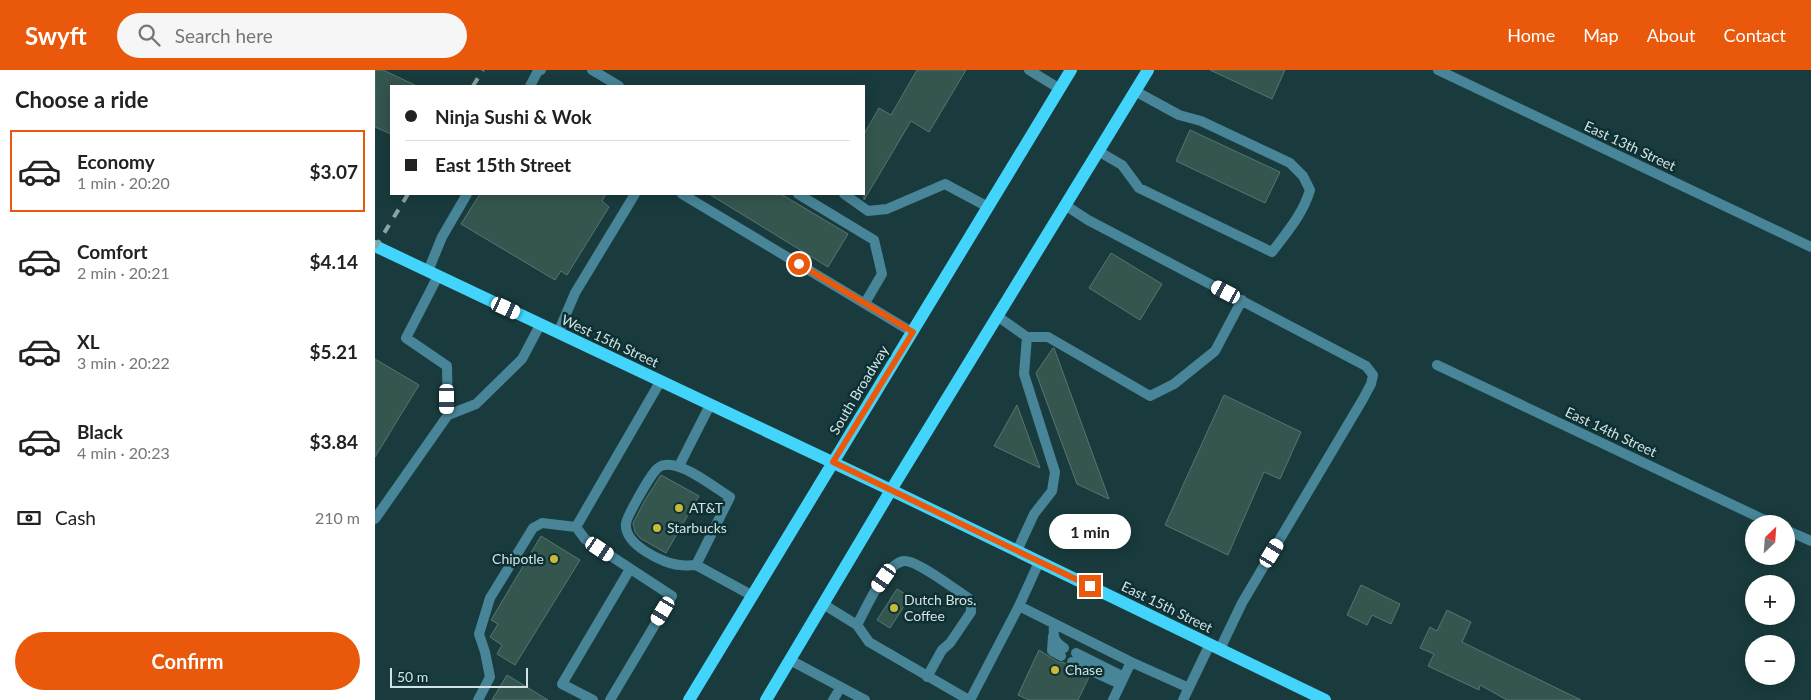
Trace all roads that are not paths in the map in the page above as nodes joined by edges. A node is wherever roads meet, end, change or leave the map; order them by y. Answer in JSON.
{"nodes":[{"id":1,"x":541,"y":70,"type":"edge"},
{"id":2,"x":592,"y":70,"type":"edge"},
{"id":3,"x":1029,"y":70,"type":"edge"},
{"id":4,"x":1071,"y":70,"type":"edge"},
{"id":5,"x":1148,"y":70,"type":"edge"},
{"id":6,"x":1438,"y":70,"type":"edge"},
{"id":7,"x":531,"y":85,"type":"edge"},
{"id":8,"x":617,"y":85,"type":"edge"},
{"id":9,"x":1060,"y":89,"type":"junction"},
{"id":10,"x":1135,"y":91,"type":"junction"},
{"id":11,"x":1098,"y":151,"type":"junction"},
{"id":12,"x":466,"y":195,"type":"edge"},
{"id":13,"x":634,"y":195,"type":"edge"},
{"id":14,"x":684,"y":195,"type":"edge"},
{"id":15,"x":800,"y":195,"type":"edge"},
{"id":16,"x":845,"y":195,"type":"edge"},
{"id":17,"x":1065,"y":205,"type":"junction"},
{"id":18,"x":988,"y":207,"type":"junction"},
{"id":19,"x":375,"y":246,"type":"edge"},
{"id":20,"x":1811,"y":247,"type":"edge"},
{"id":21,"x":433,"y":274,"type":"junction"},
{"id":22,"x":1242,"y":300,"type":"junction"},
{"id":23,"x":865,"y":304,"type":"junction"},
{"id":24,"x":997,"y":316,"type":"junction"},
{"id":25,"x":540,"y":325,"type":"junction"},
{"id":26,"x":913,"y":332,"type":"junction"},
{"id":27,"x":558,"y":333,"type":"junction"},
{"id":28,"x":1027,"y":337,"type":"junction"},
{"id":29,"x":1437,"y":365,"type":"dead end"},
{"id":30,"x":660,"y":382,"type":"junction"},
{"id":31,"x":710,"y":405,"type":"junction"},
{"id":32,"x":447,"y":415,"type":"junction"},
{"id":33,"x":833,"y":462,"type":"junction"},
{"id":34,"x":679,"y":466,"type":"junction"},
{"id":35,"x":891,"y":490,"type":"junction"},
{"id":36,"x":1754,"y":515,"type":"edge"},
{"id":37,"x":375,"y":519,"type":"edge"},
{"id":38,"x":576,"y":527,"type":"junction"},
{"id":39,"x":1795,"y":534,"type":"edge"},
{"id":40,"x":1811,"y":542,"type":"edge"},
{"id":41,"x":1017,"y":551,"type":"junction"},
{"id":42,"x":1039,"y":562,"type":"junction"},
{"id":43,"x":696,"y":565,"type":"junction"},
{"id":44,"x":630,"y":569,"type":"junction"},
{"id":45,"x":753,"y":596,"type":"junction"},
{"id":46,"x":823,"y":604,"type":"junction"},
{"id":47,"x":1019,"y":606,"type":"junction"},
{"id":48,"x":1054,"y":624,"type":"junction"},
{"id":49,"x":857,"y":625,"type":"junction"},
{"id":50,"x":1215,"y":647,"type":"junction"},
{"id":51,"x":1062,"y":652,"type":"dead end"},
{"id":52,"x":1074,"y":657,"type":"dead end"},
{"id":53,"x":790,"y":660,"type":"junction"},
{"id":54,"x":1131,"y":662,"type":"junction"},
{"id":55,"x":927,"y":677,"type":"junction"},
{"id":56,"x":1122,"y":680,"type":"junction"},
{"id":57,"x":841,"y":687,"type":"junction"},
{"id":58,"x":1189,"y":688,"type":"junction"},
{"id":59,"x":478,"y":700,"type":"edge"},
{"id":60,"x":593,"y":700,"type":"edge"},
{"id":61,"x":610,"y":700,"type":"edge"},
{"id":62,"x":689,"y":700,"type":"edge"},
{"id":63,"x":766,"y":700,"type":"edge"},
{"id":64,"x":833,"y":700,"type":"edge"},
{"id":65,"x":865,"y":700,"type":"edge"},
{"id":66,"x":970,"y":700,"type":"edge"},
{"id":67,"x":1113,"y":700,"type":"edge"},
{"id":68,"x":1183,"y":700,"type":"edge"},
{"id":69,"x":1325,"y":700,"type":"edge"}],
"edges":[{"from":1,"to":7,"type":"street"},
{"from":2,"to":8,"type":"street"},
{"from":3,"to":9,"type":"street"},
{"from":4,"to":9,"type":"main road","name":"South Broadway"},
{"from":5,"to":10,"type":"main road"},
{"from":6,"to":20,"type":"street","name":"East 13th Street"},
{"from":9,"to":18,"type":"main road","name":"South Broadway"},
{"from":10,"to":11,"type":"main road"},
{"from":10,"to":11,"type":"street"},
{"from":11,"to":17,"type":"main road"},
{"from":12,"to":21,"type":"street"},
{"from":13,"to":27,"type":"street"},
{"from":14,"to":23,"type":"street"},
{"from":15,"to":23,"type":"street"},
{"from":16,"to":18,"type":"street"},
{"from":17,"to":22,"type":"street"},
{"from":17,"to":24,"type":"main road"},
{"from":18,"to":26,"type":"main road","name":"South Broadway"},
{"from":19,"to":21,"type":"main road","name":"West 15th Street"},
{"from":21,"to":25,"type":"main road","name":"West 15th Street"},
{"from":21,"to":32,"type":"street"},
{"from":22,"to":28,"type":"street"},
{"from":22,"to":50,"type":"street"},
{"from":23,"to":26,"type":"street"},
{"from":24,"to":28,"type":"street"},
{"from":24,"to":35,"type":"main road"},
{"from":25,"to":27,"type":"main road","name":"West 15th Street"},
{"from":25,"to":32,"type":"street"},
{"from":26,"to":33,"type":"main road","name":"South Broadway"},
{"from":27,"to":30,"type":"main road","name":"West 15th Street"},
{"from":28,"to":41,"type":"street"},
{"from":29,"to":36,"type":"street","name":"East 14th Street"},
{"from":30,"to":31,"type":"main road","name":"West 15th Street"},
{"from":30,"to":38,"type":"street"},
{"from":31,"to":33,"type":"main road","name":"West 15th Street"},
{"from":31,"to":34,"type":"street"},
{"from":32,"to":37,"type":"street"},
{"from":33,"to":35,"type":"main road","name":"East 15th Street"},
{"from":33,"to":45,"type":"main road","name":"South Broadway"},
{"from":34,"to":43,"type":"street"},
{"from":34,"to":43,"type":"street"},
{"from":35,"to":41,"type":"main road","name":"East 15th Street"},
{"from":35,"to":46,"type":"main road"},
{"from":38,"to":44,"type":"street"},
{"from":38,"to":59,"type":"street"},
{"from":39,"to":40,"type":"street"},
{"from":41,"to":42,"type":"main road","name":"East 15th Street"},
{"from":42,"to":47,"type":"street"},
{"from":42,"to":50,"type":"main road","name":"East 15th Street"},
{"from":43,"to":45,"type":"street"},
{"from":44,"to":60,"type":"street"},
{"from":44,"to":61,"type":"street"},
{"from":45,"to":62,"type":"main road","name":"South Broadway"},
{"from":46,"to":49,"type":"street"},
{"from":46,"to":53,"type":"main road"},
{"from":47,"to":48,"type":"street"},
{"from":47,"to":66,"type":"street"},
{"from":48,"to":51,"type":"street"},
{"from":48,"to":54,"type":"street"},
{"from":49,"to":55,"type":"street"},
{"from":49,"to":55,"type":"street"},
{"from":50,"to":58,"type":"street"},
{"from":50,"to":69,"type":"main road","name":"East 15th Street"},
{"from":52,"to":56,"type":"street"},
{"from":53,"to":57,"type":"street"},
{"from":53,"to":63,"type":"main road"},
{"from":54,"to":56,"type":"street"},
{"from":54,"to":58,"type":"street"},
{"from":55,"to":66,"type":"street"},
{"from":56,"to":67,"type":"street"},
{"from":57,"to":64,"type":"street"},
{"from":57,"to":65,"type":"street"},
{"from":58,"to":68,"type":"street"}]}
